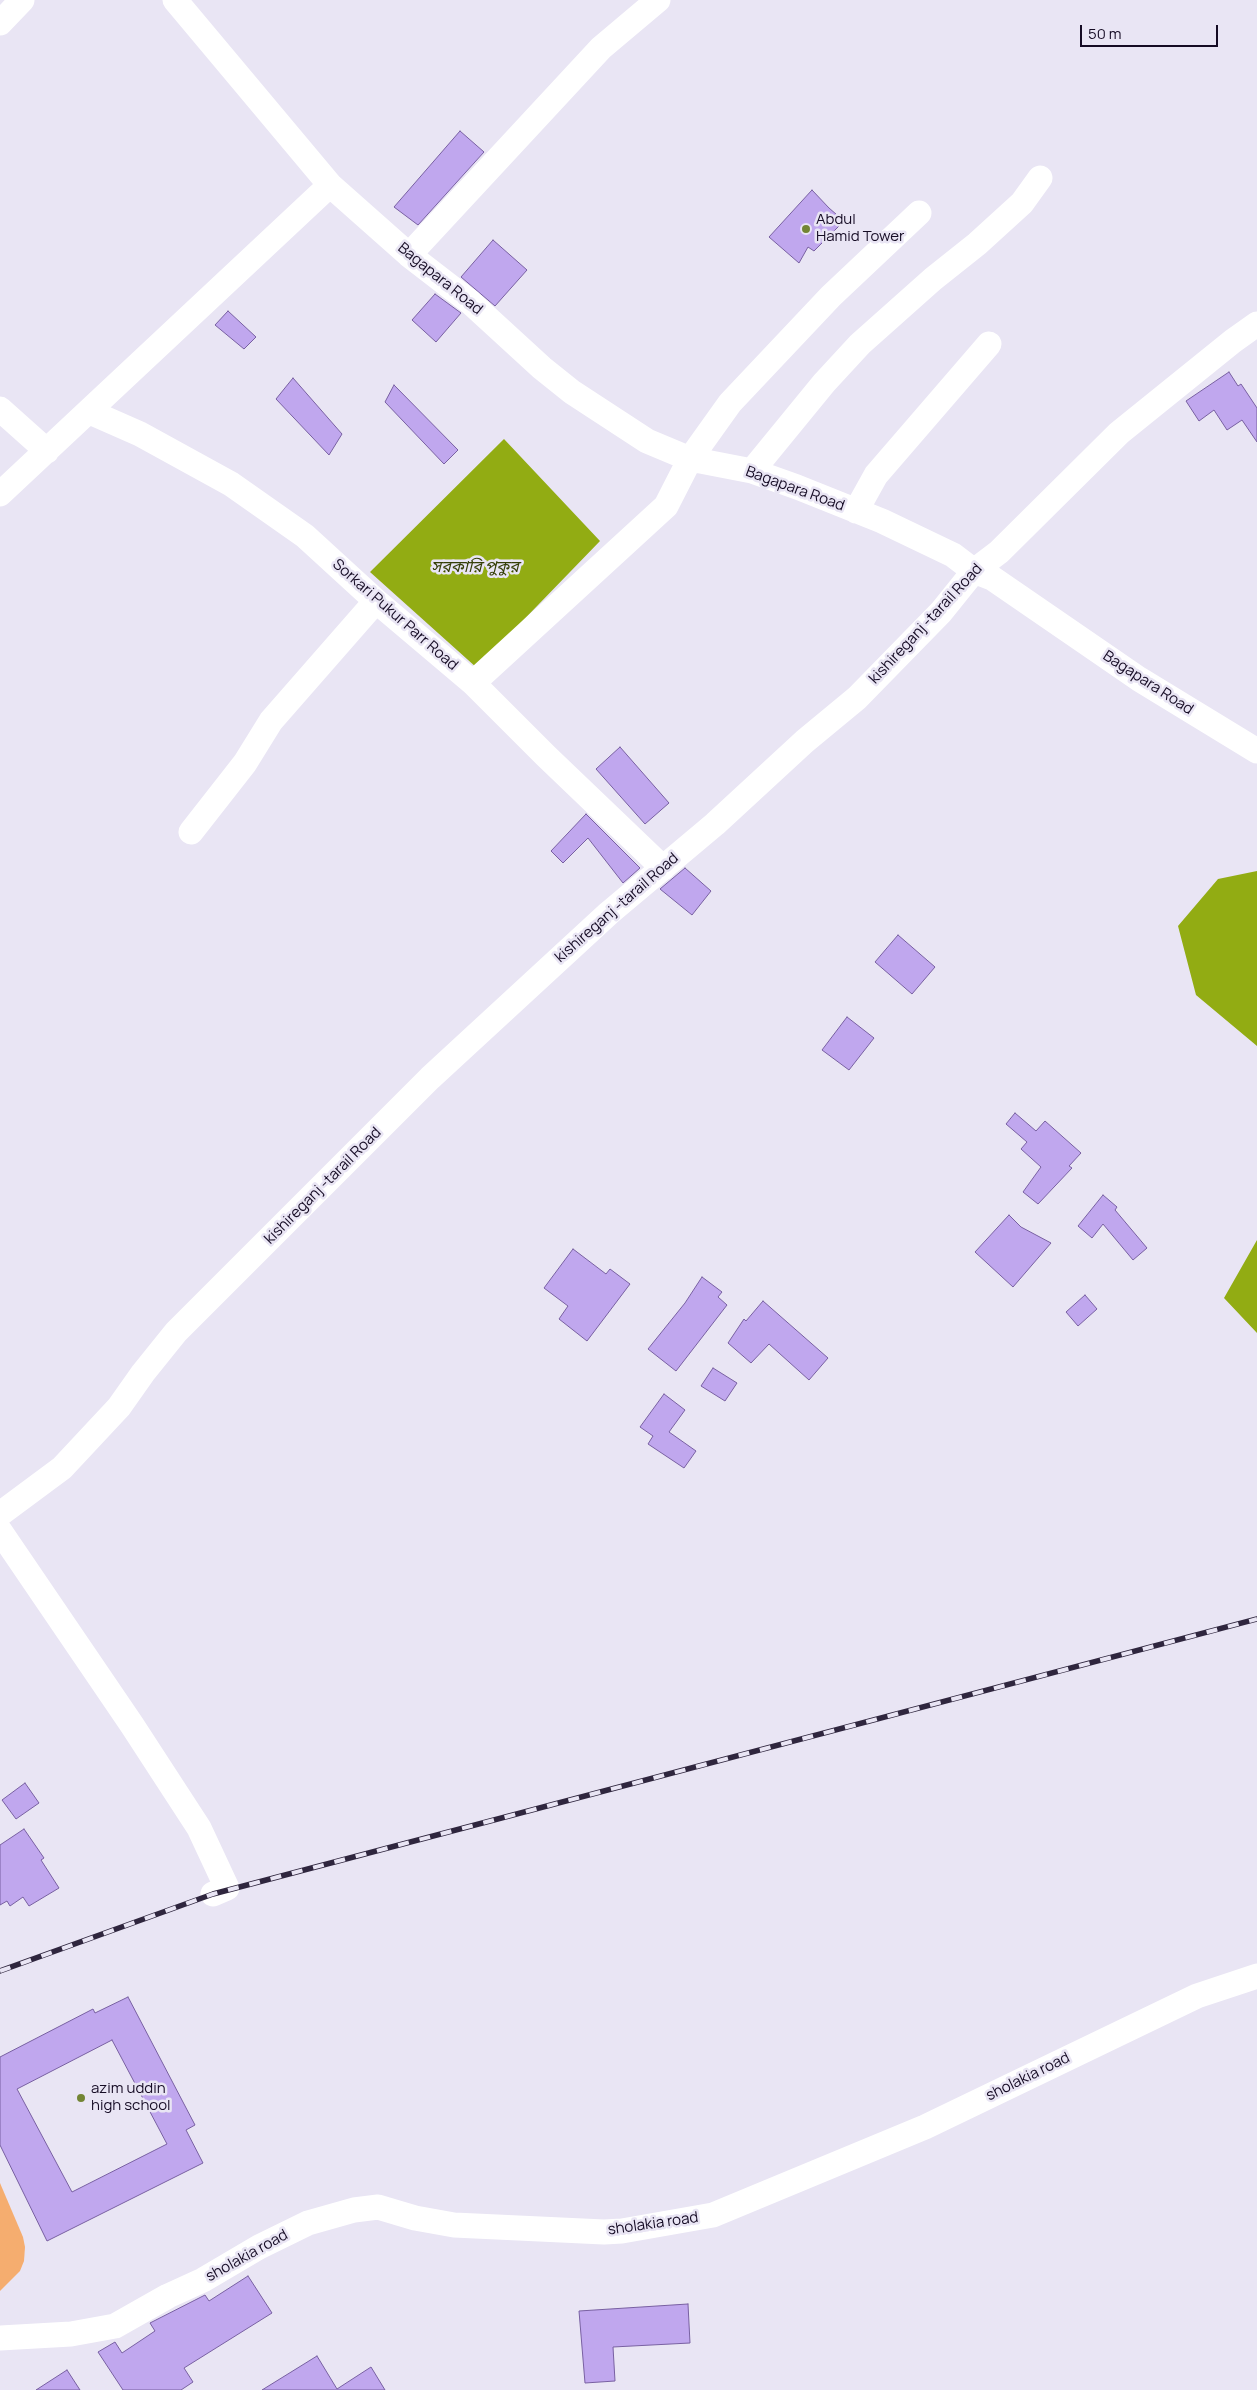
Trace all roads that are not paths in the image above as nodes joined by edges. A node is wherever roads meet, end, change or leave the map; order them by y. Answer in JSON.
{"nodes":[{"id":1,"x":22,"y":0,"type":"edge"},
{"id":2,"x":175,"y":0,"type":"edge"},
{"id":3,"x":658,"y":0,"type":"edge"},
{"id":4,"x":0,"y":23,"type":"edge"},
{"id":5,"x":1040,"y":178,"type":"dead end"},
{"id":6,"x":330,"y":185,"type":"junction"},
{"id":7,"x":919,"y":213,"type":"dead end"},
{"id":8,"x":409,"y":255,"type":"junction"},
{"id":9,"x":1257,"y":324,"type":"edge"},
{"id":10,"x":989,"y":344,"type":"dead end"},
{"id":11,"x":0,"y":409,"type":"edge"},
{"id":12,"x":90,"y":412,"type":"junction"},
{"id":13,"x":47,"y":451,"type":"junction"},
{"id":14,"x":690,"y":458,"type":"junction"},
{"id":15,"x":752,"y":471,"type":"junction"},
{"id":16,"x":0,"y":494,"type":"edge"},
{"id":17,"x":856,"y":511,"type":"junction"},
{"id":18,"x":974,"y":571,"type":"junction"},
{"id":19,"x":376,"y":600,"type":"junction"},
{"id":20,"x":473,"y":683,"type":"junction"},
{"id":21,"x":1257,"y":751,"type":"edge"},
{"id":22,"x":191,"y":832,"type":"dead end"},
{"id":23,"x":663,"y":868,"type":"junction"},
{"id":24,"x":0,"y":1514,"type":"edge"},
{"id":25,"x":0,"y":1531,"type":"edge"},
{"id":26,"x":213,"y":1894,"type":"dead end"},
{"id":27,"x":1257,"y":1976,"type":"edge"},
{"id":28,"x":0,"y":2338,"type":"edge"}],
"edges":[{"from":1,"to":4,"type":"street"},
{"from":2,"to":6,"type":"street","name":"Bagapara Road"},
{"from":3,"to":8,"type":"street"},
{"from":5,"to":15,"type":"street"},
{"from":6,"to":8,"type":"street","name":"Bagapara Road"},
{"from":6,"to":12,"type":"street"},
{"from":7,"to":14,"type":"street"},
{"from":8,"to":14,"type":"street","name":"Bagapara Road"},
{"from":9,"to":18,"type":"street","name":"kishireganj -tarail Road"},
{"from":10,"to":17,"type":"street"},
{"from":11,"to":13,"type":"street"},
{"from":12,"to":13,"type":"street"},
{"from":12,"to":19,"type":"street","name":"Sorkari Pukur Parr Road"},
{"from":13,"to":16,"type":"street"},
{"from":14,"to":15,"type":"street","name":"Bagapara Road"},
{"from":14,"to":20,"type":"street"},
{"from":15,"to":17,"type":"street","name":"Bagapara Road"},
{"from":17,"to":18,"type":"street","name":"Bagapara Road"},
{"from":18,"to":21,"type":"street","name":"Bagapara Road"},
{"from":18,"to":23,"type":"street","name":"kishireganj -tarail Road"},
{"from":19,"to":20,"type":"street","name":"Sorkari Pukur Parr Road"},
{"from":19,"to":22,"type":"street"},
{"from":20,"to":23,"type":"street","name":"Sorkari Pukur Parr Road"},
{"from":23,"to":24,"type":"street","name":"kishireganj -tarail Road"},
{"from":25,"to":26,"type":"street"},
{"from":27,"to":28,"type":"street","name":"sholakia road"}]}
